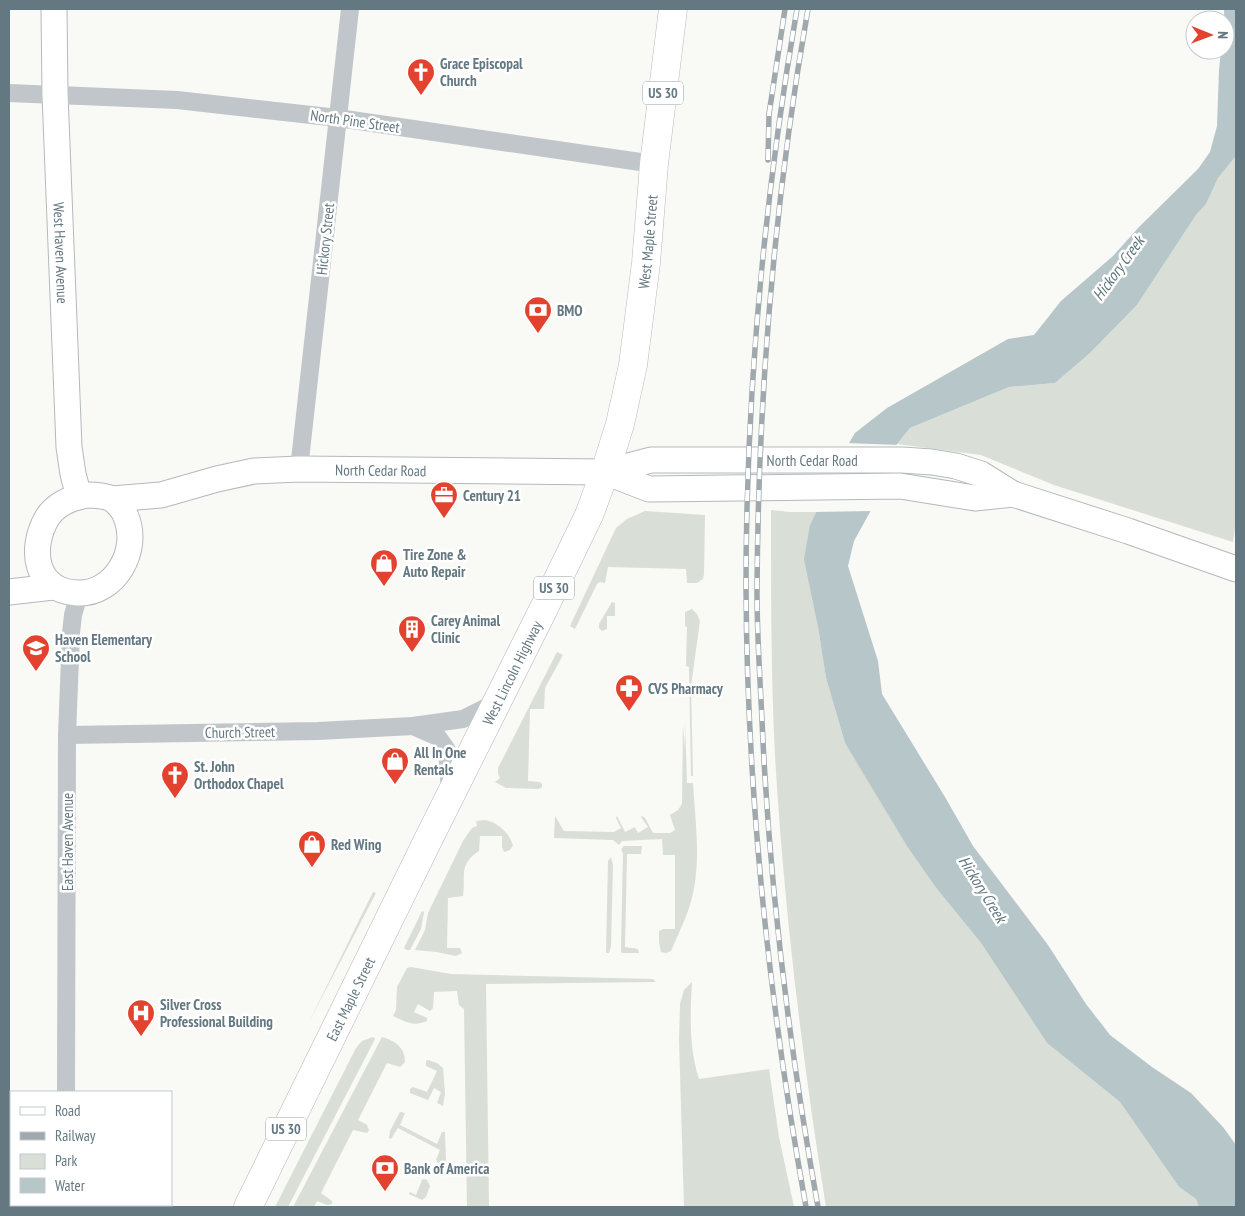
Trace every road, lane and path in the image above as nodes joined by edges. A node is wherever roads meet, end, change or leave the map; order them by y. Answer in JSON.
{"nodes":[{"id":1,"x":54,"y":9,"type":"edge"},
{"id":2,"x":350,"y":9,"type":"edge"},
{"id":3,"x":674,"y":9,"type":"edge"},
{"id":4,"x":9,"y":93,"type":"edge"},
{"id":5,"x":54,"y":94,"type":"junction"},
{"id":6,"x":338,"y":118,"type":"junction"},
{"id":7,"x":654,"y":164,"type":"junction"},
{"id":8,"x":299,"y":469,"type":"junction"},
{"id":9,"x":605,"y":472,"type":"junction"},
{"id":10,"x":1013,"y":494,"type":"junction"},
{"id":11,"x":161,"y":495,"type":"junction"},
{"id":12,"x":79,"y":497,"type":"junction"},
{"id":13,"x":112,"y":499,"type":"junction"},
{"id":14,"x":131,"y":535,"type":"junction"},
{"id":15,"x":38,"y":555,"type":"junction"},
{"id":16,"x":1236,"y":569,"type":"edge"},
{"id":17,"x":9,"y":585,"type":"edge"},
{"id":18,"x":53,"y":587,"type":"junction"},
{"id":19,"x":9,"y":592,"type":"edge"},
{"id":20,"x":79,"y":594,"type":"junction"},
{"id":21,"x":498,"y":702,"type":"junction"},
{"id":22,"x":413,"y":726,"type":"junction"},
{"id":23,"x":67,"y":735,"type":"junction"},
{"id":24,"x":452,"y":793,"type":"junction"},
{"id":25,"x":66,"y":1091,"type":"edge"},
{"id":26,"x":248,"y":1207,"type":"edge"}],
"edges":[{"from":1,"to":5,"type":"street","name":"West Haven Avenue"},
{"from":2,"to":6,"type":"street","name":"Hickory Street"},
{"from":3,"to":7,"type":"main road","name":"West Maple Street","number":"US 30"},
{"from":4,"to":5,"type":"street","name":"North Pine Street"},
{"from":5,"to":6,"type":"street","name":"North Pine Street"},
{"from":5,"to":12,"type":"street","name":"West Haven Avenue"},
{"from":6,"to":7,"type":"street","name":"North Pine Street"},
{"from":6,"to":8,"type":"street","name":"Hickory Street"},
{"from":7,"to":9,"type":"main road","name":"West Maple Street","number":"US 30"},
{"from":8,"to":9,"type":"street","name":"North Cedar Road"},
{"from":8,"to":11,"type":"street","name":"North Cedar Road"},
{"from":9,"to":10,"type":"street","name":"North Cedar Road"},
{"from":9,"to":10,"type":"street","name":"North Cedar Road"},
{"from":9,"to":21,"type":"main road","name":"West Lincoln Highway","number":"US 30"},
{"from":10,"to":16,"type":"street","name":"North Cedar Road"},
{"from":11,"to":13,"type":"street","name":"North Cedar Road"},
{"from":11,"to":14,"type":"street"},
{"from":12,"to":13,"type":"street"},
{"from":12,"to":15,"type":"street"},
{"from":13,"to":14,"type":"street"},
{"from":14,"to":20,"type":"street"},
{"from":15,"to":17,"type":"street"},
{"from":15,"to":18,"type":"street"},
{"from":18,"to":19,"type":"street"},
{"from":18,"to":20,"type":"street"},
{"from":20,"to":23,"type":"street","name":"East Haven Avenue"},
{"from":21,"to":22,"type":"street","name":"Church Street"},
{"from":21,"to":24,"type":"main road","name":"West Lincoln Highway","number":"US 30"},
{"from":22,"to":23,"type":"street","name":"Church Street"},
{"from":22,"to":24,"type":"street"},
{"from":23,"to":25,"type":"street","name":"East Haven Avenue"},
{"from":24,"to":26,"type":"main road","name":"East Maple Street","number":"US 30"}]}
